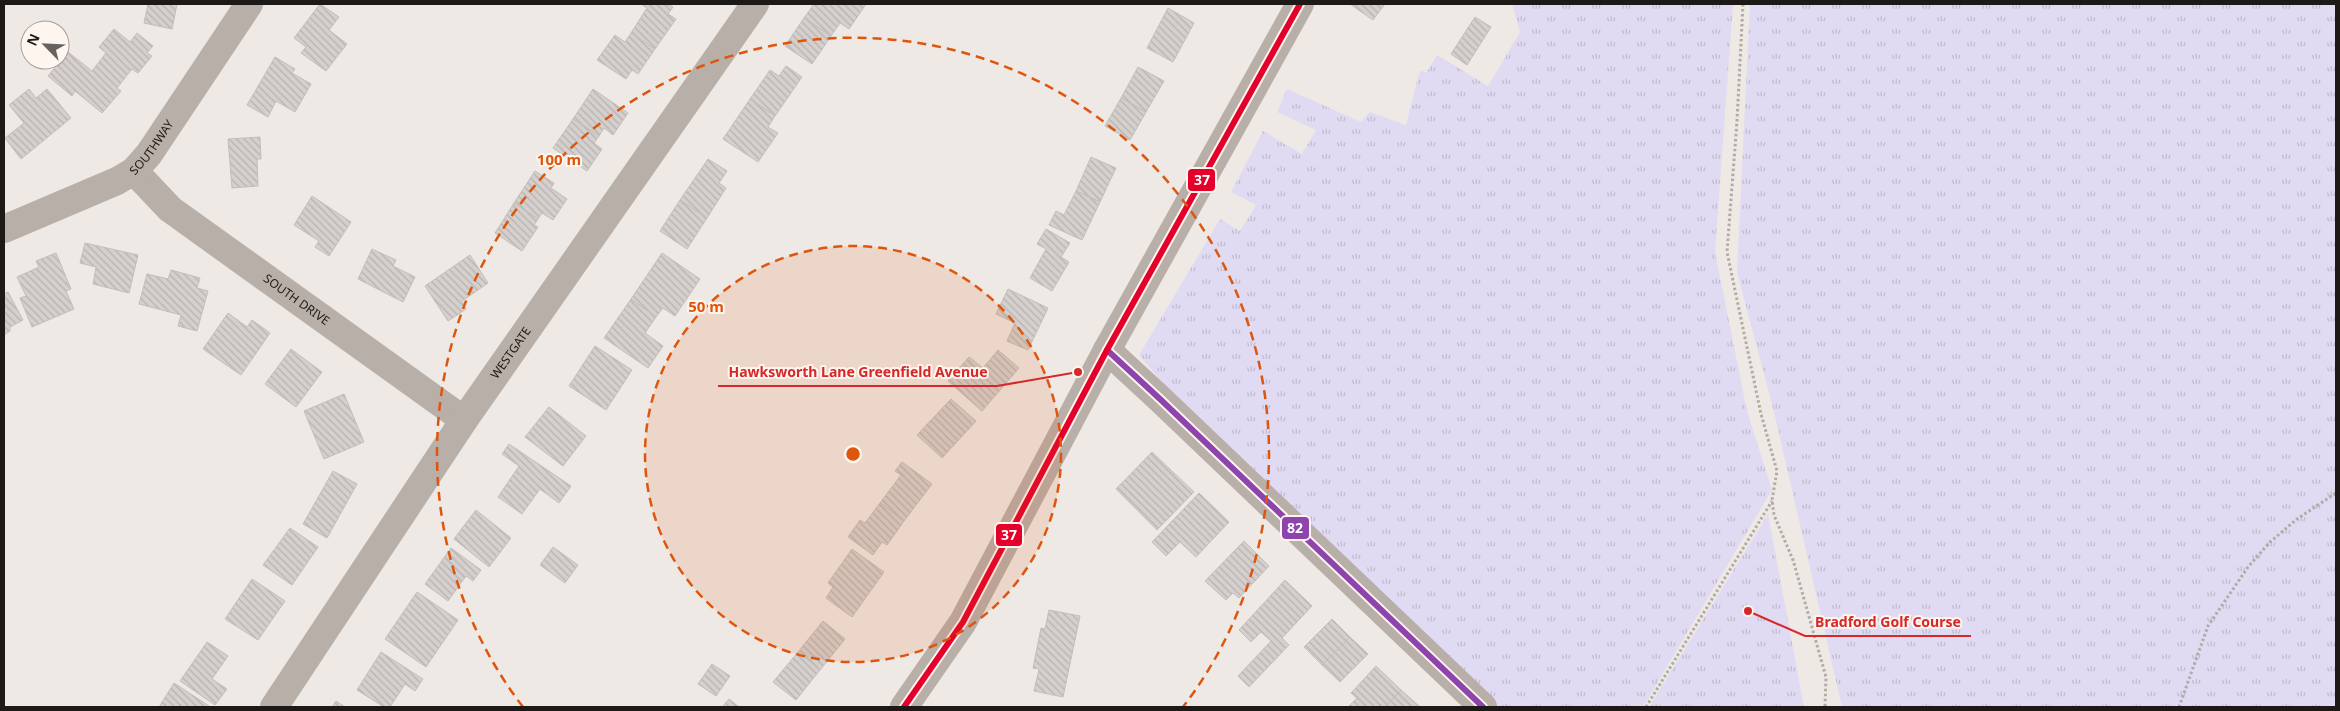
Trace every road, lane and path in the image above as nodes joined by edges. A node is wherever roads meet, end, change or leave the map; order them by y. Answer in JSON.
{"nodes":[{"id":1,"x":249,"y":4,"type":"edge"},
{"id":2,"x":756,"y":4,"type":"edge"},
{"id":3,"x":1300,"y":4,"type":"edge"},
{"id":4,"x":1743,"y":4,"type":"edge"},
{"id":5,"x":134,"y":170,"type":"junction"},
{"id":6,"x":4,"y":229,"type":"edge"},
{"id":7,"x":1107,"y":350,"type":"junction"},
{"id":8,"x":464,"y":420,"type":"junction"},
{"id":9,"x":2336,"y":493,"type":"edge"},
{"id":10,"x":1772,"y":500,"type":"junction"},
{"id":11,"x":274,"y":707,"type":"edge"},
{"id":12,"x":904,"y":707,"type":"edge"},
{"id":13,"x":1483,"y":707,"type":"edge"},
{"id":14,"x":1646,"y":707,"type":"edge"},
{"id":15,"x":1826,"y":707,"type":"edge"},
{"id":16,"x":2179,"y":707,"type":"edge"}],
"edges":[{"from":1,"to":5,"type":"street","name":"SOUTHWAY"},
{"from":2,"to":8,"type":"street","name":"WESTGATE"},
{"from":3,"to":7,"type":"street"},
{"from":4,"to":10,"type":"path"},
{"from":5,"to":6,"type":"street","name":"SOUTHWAY"},
{"from":5,"to":8,"type":"street","name":"SOUTH DRIVE"},
{"from":7,"to":12,"type":"street"},
{"from":7,"to":13,"type":"street"},
{"from":8,"to":11,"type":"street","name":"WESTGATE"},
{"from":9,"to":16,"type":"path"},
{"from":10,"to":14,"type":"path"},
{"from":10,"to":15,"type":"path"}]}
